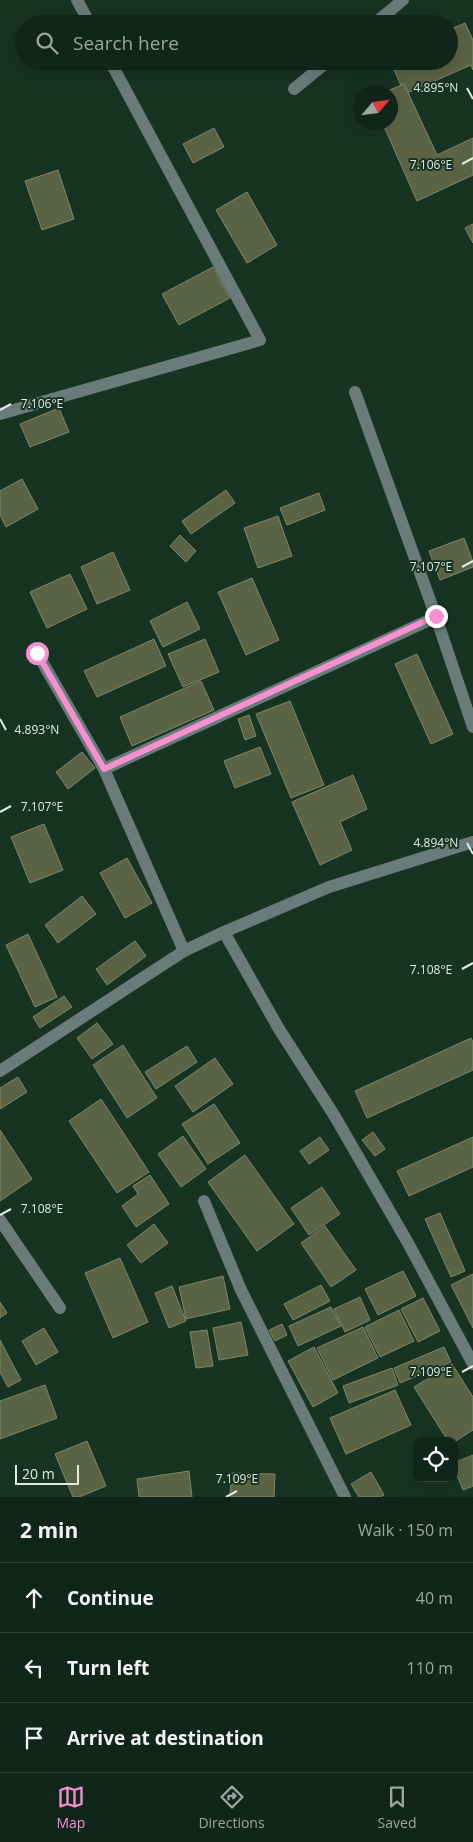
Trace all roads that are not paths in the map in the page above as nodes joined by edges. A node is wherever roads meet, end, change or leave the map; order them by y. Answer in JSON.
{"nodes":[{"id":1,"x":78,"y":0,"type":"edge"},
{"id":2,"x":403,"y":0,"type":"edge"},
{"id":3,"x":86,"y":15,"type":"edge"},
{"id":4,"x":385,"y":15,"type":"edge"},
{"id":5,"x":115,"y":70,"type":"edge"},
{"id":6,"x":317,"y":70,"type":"edge"},
{"id":7,"x":294,"y":89,"type":"dead end"},
{"id":8,"x":355,"y":392,"type":"dead end"},
{"id":9,"x":0,"y":414,"type":"edge"},
{"id":10,"x":436,"y":616,"type":"junction"},
{"id":11,"x":37,"y":653,"type":"dead end"},
{"id":12,"x":473,"y":727,"type":"edge"},
{"id":13,"x":104,"y":769,"type":"junction"},
{"id":14,"x":473,"y":842,"type":"edge"},
{"id":15,"x":224,"y":932,"type":"junction"},
{"id":16,"x":184,"y":951,"type":"junction"},
{"id":17,"x":0,"y":1071,"type":"edge"},
{"id":18,"x":204,"y":1202,"type":"dead end"},
{"id":19,"x":0,"y":1220,"type":"edge"},
{"id":20,"x":60,"y":1308,"type":"dead end"},
{"id":21,"x":473,"y":1364,"type":"edge"},
{"id":22,"x":345,"y":1497,"type":"edge"}],
"edges":[{"from":1,"to":3,"type":"street"},
{"from":2,"to":4,"type":"street"},
{"from":5,"to":9,"type":"street"},
{"from":6,"to":7,"type":"street"},
{"from":8,"to":10,"type":"street"},
{"from":10,"to":12,"type":"street"},
{"from":10,"to":13,"type":"street"},
{"from":11,"to":13,"type":"street"},
{"from":13,"to":16,"type":"street"},
{"from":14,"to":15,"type":"street"},
{"from":15,"to":16,"type":"street"},
{"from":15,"to":21,"type":"street"},
{"from":16,"to":17,"type":"street"},
{"from":18,"to":22,"type":"street"},
{"from":19,"to":20,"type":"street"}]}
